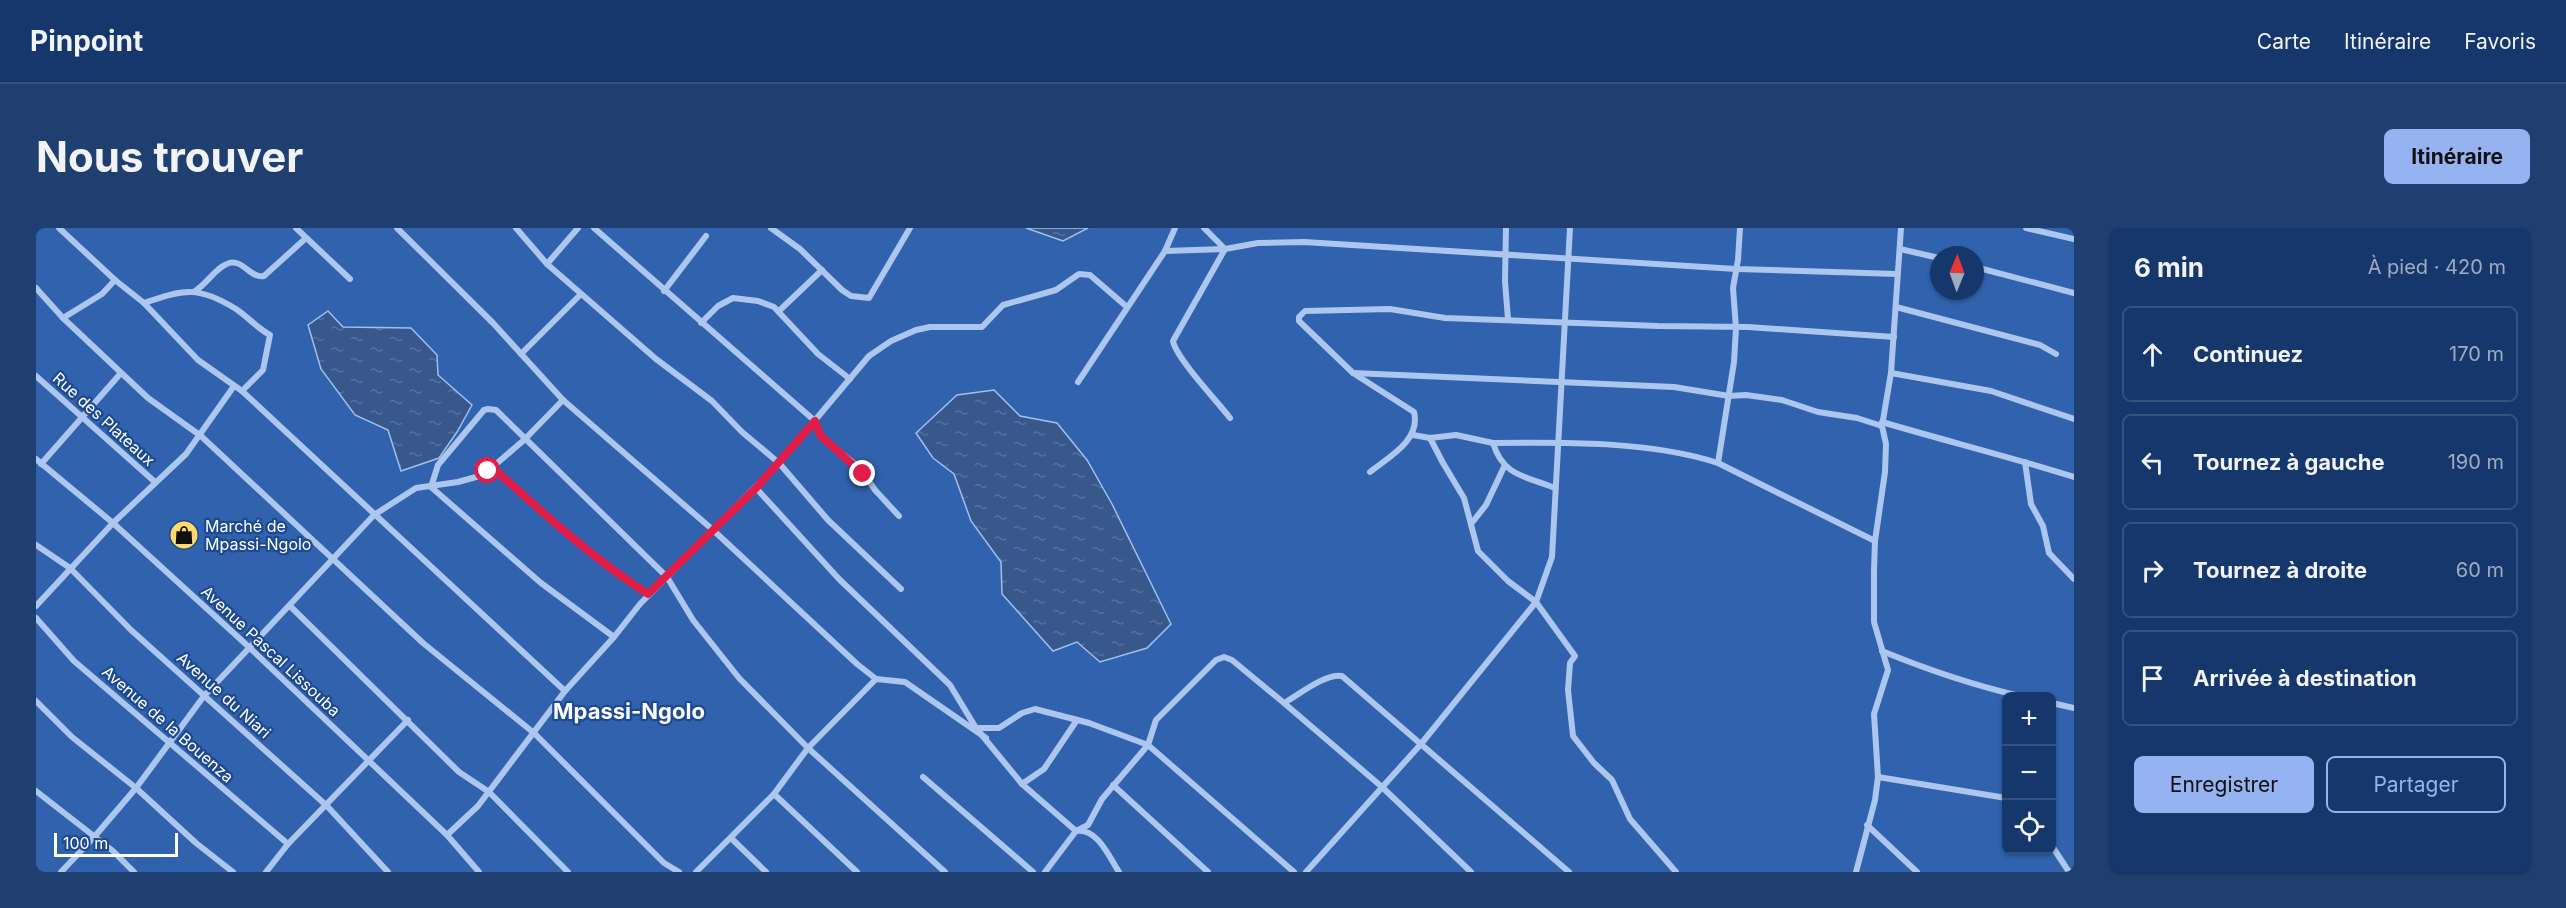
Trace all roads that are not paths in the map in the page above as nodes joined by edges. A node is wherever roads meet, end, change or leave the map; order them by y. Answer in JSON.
{"nodes":[{"id":1,"x":59,"y":228,"type":"edge"},
{"id":2,"x":296,"y":228,"type":"edge"},
{"id":3,"x":396,"y":228,"type":"edge"},
{"id":4,"x":516,"y":228,"type":"edge"},
{"id":5,"x":578,"y":228,"type":"edge"},
{"id":6,"x":594,"y":228,"type":"edge"},
{"id":7,"x":771,"y":228,"type":"edge"},
{"id":8,"x":910,"y":228,"type":"edge"},
{"id":9,"x":1174,"y":228,"type":"edge"},
{"id":10,"x":1204,"y":228,"type":"edge"},
{"id":11,"x":1506,"y":228,"type":"edge"},
{"id":12,"x":1570,"y":228,"type":"edge"},
{"id":13,"x":1740,"y":228,"type":"edge"},
{"id":14,"x":1901,"y":228,"type":"edge"},
{"id":15,"x":2026,"y":228,"type":"edge"},
{"id":16,"x":706,"y":236,"type":"dead end"},
{"id":17,"x":306,"y":238,"type":"junction"},
{"id":18,"x":2074,"y":238,"type":"edge"},
{"id":19,"x":1225,"y":249,"type":"junction"},
{"id":20,"x":1900,"y":249,"type":"junction"},
{"id":21,"x":1165,"y":251,"type":"junction"},
{"id":22,"x":1504,"y":254,"type":"junction"},
{"id":23,"x":1930,"y":256,"type":"edge"},
{"id":24,"x":1569,"y":259,"type":"junction"},
{"id":25,"x":547,"y":264,"type":"junction"},
{"id":26,"x":1736,"y":269,"type":"junction"},
{"id":27,"x":1984,"y":269,"type":"edge"},
{"id":28,"x":822,"y":270,"type":"junction"},
{"id":29,"x":1897,"y":274,"type":"junction"},
{"id":30,"x":350,"y":279,"type":"dead end"},
{"id":31,"x":115,"y":280,"type":"junction"},
{"id":32,"x":36,"y":288,"type":"edge"},
{"id":33,"x":194,"y":291,"type":"junction"},
{"id":34,"x":664,"y":291,"type":"junction"},
{"id":35,"x":2074,"y":293,"type":"edge"},
{"id":36,"x":581,"y":294,"type":"junction"},
{"id":37,"x":144,"y":303,"type":"junction"},
{"id":38,"x":1127,"y":307,"type":"junction"},
{"id":39,"x":1896,"y":307,"type":"junction"},
{"id":40,"x":779,"y":311,"type":"junction"},
{"id":41,"x":63,"y":318,"type":"junction"},
{"id":42,"x":1508,"y":320,"type":"junction"},
{"id":43,"x":1565,"y":321,"type":"junction"},
{"id":44,"x":701,"y":323,"type":"junction"},
{"id":45,"x":1736,"y":328,"type":"junction"},
{"id":46,"x":1894,"y":337,"type":"junction"},
{"id":47,"x":520,"y":354,"type":"junction"},
{"id":48,"x":2056,"y":354,"type":"dead end"},
{"id":49,"x":121,"y":373,"type":"junction"},
{"id":50,"x":1353,"y":373,"type":"junction"},
{"id":51,"x":1891,"y":374,"type":"junction"},
{"id":52,"x":36,"y":376,"type":"edge"},
{"id":53,"x":850,"y":379,"type":"junction"},
{"id":54,"x":1078,"y":382,"type":"dead end"},
{"id":55,"x":1560,"y":382,"type":"junction"},
{"id":56,"x":234,"y":386,"type":"junction"},
{"id":57,"x":242,"y":392,"type":"junction"},
{"id":58,"x":1729,"y":396,"type":"junction"},
{"id":59,"x":563,"y":400,"type":"junction"},
{"id":60,"x":1230,"y":418,"type":"dead end"},
{"id":61,"x":82,"y":419,"type":"junction"},
{"id":62,"x":2074,"y":419,"type":"edge"},
{"id":63,"x":815,"y":421,"type":"junction"},
{"id":64,"x":1882,"y":424,"type":"junction"},
{"id":65,"x":1413,"y":435,"type":"junction"},
{"id":66,"x":201,"y":436,"type":"junction"},
{"id":67,"x":1430,"y":438,"type":"junction"},
{"id":68,"x":524,"y":440,"type":"junction"},
{"id":69,"x":1558,"y":442,"type":"junction"},
{"id":70,"x":1493,"y":443,"type":"junction"},
{"id":71,"x":39,"y":461,"type":"edge"},
{"id":72,"x":2025,"y":462,"type":"junction"},
{"id":73,"x":779,"y":463,"type":"junction"},
{"id":74,"x":1718,"y":463,"type":"junction"},
{"id":75,"x":492,"y":467,"type":"junction"},
{"id":76,"x":1504,"y":467,"type":"junction"},
{"id":77,"x":1370,"y":472,"type":"dead end"},
{"id":78,"x":2074,"y":477,"type":"edge"},
{"id":79,"x":155,"y":482,"type":"junction"},
{"id":80,"x":431,"y":487,"type":"junction"},
{"id":81,"x":756,"y":488,"type":"junction"},
{"id":82,"x":1555,"y":488,"type":"junction"},
{"id":83,"x":374,"y":514,"type":"junction"},
{"id":84,"x":899,"y":516,"type":"dead end"},
{"id":85,"x":113,"y":523,"type":"junction"},
{"id":86,"x":1471,"y":524,"type":"junction"},
{"id":87,"x":713,"y":530,"type":"junction"},
{"id":88,"x":1875,"y":541,"type":"junction"},
{"id":89,"x":36,"y":545,"type":"edge"},
{"id":90,"x":331,"y":558,"type":"junction"},
{"id":91,"x":70,"y":568,"type":"junction"},
{"id":92,"x":667,"y":577,"type":"junction"},
{"id":93,"x":2074,"y":579,"type":"edge"},
{"id":94,"x":901,"y":589,"type":"dead end"},
{"id":95,"x":648,"y":594,"type":"junction"},
{"id":96,"x":1536,"y":602,"type":"junction"},
{"id":97,"x":36,"y":606,"type":"edge"},
{"id":98,"x":290,"y":606,"type":"junction"},
{"id":99,"x":36,"y":618,"type":"edge"},
{"id":100,"x":614,"y":638,"type":"junction"},
{"id":101,"x":250,"y":648,"type":"junction"},
{"id":102,"x":1882,"y":651,"type":"junction"},
{"id":103,"x":876,"y":679,"type":"junction"},
{"id":104,"x":565,"y":691,"type":"junction"},
{"id":105,"x":2005,"y":692,"type":"edge"},
{"id":106,"x":204,"y":696,"type":"junction"},
{"id":107,"x":36,"y":701,"type":"edge"},
{"id":108,"x":1284,"y":703,"type":"junction"},
{"id":109,"x":2056,"y":704,"type":"edge"},
{"id":110,"x":2074,"y":708,"type":"edge"},
{"id":111,"x":408,"y":720,"type":"junction"},
{"id":112,"x":1077,"y":720,"type":"junction"},
{"id":113,"x":976,"y":728,"type":"junction"},
{"id":114,"x":534,"y":733,"type":"junction"},
{"id":115,"x":986,"y":738,"type":"junction"},
{"id":116,"x":169,"y":743,"type":"junction"},
{"id":117,"x":1421,"y":744,"type":"junction"},
{"id":118,"x":1148,"y":745,"type":"junction"},
{"id":119,"x":808,"y":748,"type":"junction"},
{"id":120,"x":369,"y":762,"type":"junction"},
{"id":121,"x":923,"y":777,"type":"dead end"},
{"id":122,"x":1878,"y":777,"type":"junction"},
{"id":123,"x":1022,"y":784,"type":"junction"},
{"id":124,"x":1113,"y":785,"type":"junction"},
{"id":125,"x":136,"y":788,"type":"junction"},
{"id":126,"x":1382,"y":788,"type":"junction"},
{"id":127,"x":36,"y":791,"type":"edge"},
{"id":128,"x":489,"y":792,"type":"junction"},
{"id":129,"x":774,"y":794,"type":"junction"},
{"id":130,"x":2002,"y":797,"type":"edge"},
{"id":131,"x":327,"y":806,"type":"junction"},
{"id":132,"x":1867,"y":825,"type":"junction"},
{"id":133,"x":1076,"y":831,"type":"junction"},
{"id":134,"x":447,"y":835,"type":"junction"},
{"id":135,"x":96,"y":836,"type":"junction"},
{"id":136,"x":731,"y":838,"type":"junction"},
{"id":137,"x":288,"y":844,"type":"junction"},
{"id":138,"x":2056,"y":852,"type":"edge"},
{"id":139,"x":476,"y":871,"type":"edge"},
{"id":140,"x":61,"y":872,"type":"edge"},
{"id":141,"x":134,"y":872,"type":"edge"},
{"id":142,"x":232,"y":872,"type":"edge"},
{"id":143,"x":266,"y":872,"type":"edge"},
{"id":144,"x":388,"y":872,"type":"edge"},
{"id":145,"x":568,"y":872,"type":"edge"},
{"id":146,"x":679,"y":872,"type":"edge"},
{"id":147,"x":696,"y":872,"type":"edge"},
{"id":148,"x":766,"y":872,"type":"edge"},
{"id":149,"x":857,"y":872,"type":"edge"},
{"id":150,"x":945,"y":872,"type":"edge"},
{"id":151,"x":1033,"y":872,"type":"edge"},
{"id":152,"x":1045,"y":872,"type":"edge"},
{"id":153,"x":1119,"y":872,"type":"edge"},
{"id":154,"x":1208,"y":872,"type":"edge"},
{"id":155,"x":1294,"y":872,"type":"edge"},
{"id":156,"x":1306,"y":872,"type":"edge"},
{"id":157,"x":1471,"y":872,"type":"edge"},
{"id":158,"x":1569,"y":872,"type":"edge"},
{"id":159,"x":1676,"y":872,"type":"edge"},
{"id":160,"x":1856,"y":872,"type":"edge"},
{"id":161,"x":1917,"y":872,"type":"edge"},
{"id":162,"x":2069,"y":872,"type":"edge"}],
"edges":[{"from":1,"to":31,"type":"street"},
{"from":2,"to":17,"type":"street"},
{"from":3,"to":47,"type":"street"},
{"from":4,"to":25,"type":"street"},
{"from":5,"to":25,"type":"street"},
{"from":6,"to":34,"type":"street"},
{"from":7,"to":28,"type":"street"},
{"from":8,"to":28,"type":"street"},
{"from":9,"to":21,"type":"street"},
{"from":10,"to":19,"type":"street"},
{"from":11,"to":22,"type":"street"},
{"from":12,"to":24,"type":"street"},
{"from":13,"to":26,"type":"street"},
{"from":14,"to":20,"type":"street"},
{"from":15,"to":18,"type":"street"},
{"from":16,"to":34,"type":"street"},
{"from":17,"to":30,"type":"street"},
{"from":17,"to":33,"type":"street"},
{"from":19,"to":21,"type":"street"},
{"from":19,"to":22,"type":"street"},
{"from":19,"to":60,"type":"street"},
{"from":20,"to":23,"type":"street"},
{"from":20,"to":29,"type":"street"},
{"from":21,"to":38,"type":"street"},
{"from":22,"to":24,"type":"street"},
{"from":22,"to":42,"type":"street"},
{"from":24,"to":26,"type":"street"},
{"from":24,"to":43,"type":"street"},
{"from":25,"to":36,"type":"street"},
{"from":26,"to":29,"type":"street"},
{"from":26,"to":45,"type":"street"},
{"from":27,"to":35,"type":"street"},
{"from":28,"to":40,"type":"street"},
{"from":29,"to":39,"type":"street"},
{"from":31,"to":37,"type":"street"},
{"from":31,"to":41,"type":"street"},
{"from":32,"to":41,"type":"street"},
{"from":33,"to":37,"type":"street"},
{"from":33,"to":57,"type":"street"},
{"from":34,"to":44,"type":"street"},
{"from":36,"to":47,"type":"street"},
{"from":36,"to":73,"type":"street"},
{"from":37,"to":56,"type":"street"},
{"from":38,"to":53,"type":"street"},
{"from":38,"to":54,"type":"street"},
{"from":39,"to":46,"type":"street"},
{"from":39,"to":48,"type":"street"},
{"from":40,"to":44,"type":"street"},
{"from":40,"to":53,"type":"street"},
{"from":41,"to":49,"type":"street"},
{"from":42,"to":43,"type":"street"},
{"from":42,"to":50,"type":"street"},
{"from":43,"to":45,"type":"street"},
{"from":43,"to":55,"type":"street"},
{"from":44,"to":63,"type":"street"},
{"from":45,"to":46,"type":"street"},
{"from":45,"to":58,"type":"street"},
{"from":46,"to":51,"type":"street"},
{"from":47,"to":59,"type":"street"},
{"from":49,"to":61,"type":"street"},
{"from":49,"to":66,"type":"street"},
{"from":50,"to":55,"type":"street"},
{"from":50,"to":65,"type":"street"},
{"from":51,"to":62,"type":"street"},
{"from":51,"to":64,"type":"street"},
{"from":52,"to":61,"type":"street","name":"Rue des Plateaux"},
{"from":53,"to":63,"type":"street"},
{"from":55,"to":58,"type":"street"},
{"from":55,"to":69,"type":"street"},
{"from":56,"to":57,"type":"street"},
{"from":56,"to":66,"type":"street"},
{"from":57,"to":83,"type":"street"},
{"from":58,"to":64,"type":"street"},
{"from":58,"to":74,"type":"street"},
{"from":59,"to":68,"type":"street"},
{"from":59,"to":87,"type":"street"},
{"from":61,"to":71,"type":"street"},
{"from":61,"to":79,"type":"street","name":"Rue des Plateaux"},
{"from":63,"to":73,"type":"street"},
{"from":63,"to":84,"type":"street"},
{"from":64,"to":72,"type":"street"},
{"from":64,"to":88,"type":"street"},
{"from":65,"to":67,"type":"street"},
{"from":65,"to":77,"type":"street"},
{"from":66,"to":79,"type":"street"},
{"from":66,"to":90,"type":"street"},
{"from":67,"to":70,"type":"street"},
{"from":67,"to":86,"type":"street"},
{"from":68,"to":75,"type":"street"},
{"from":68,"to":80,"type":"street"},
{"from":68,"to":92,"type":"street"},
{"from":69,"to":70,"type":"street"},
{"from":69,"to":74,"type":"street"},
{"from":69,"to":82,"type":"street"},
{"from":70,"to":76,"type":"street"},
{"from":71,"to":85,"type":"street","name":"Avenue Pascal Lissouba"},
{"from":72,"to":78,"type":"street"},
{"from":72,"to":93,"type":"street"},
{"from":73,"to":81,"type":"street"},
{"from":73,"to":94,"type":"street"},
{"from":74,"to":88,"type":"street"},
{"from":75,"to":80,"type":"street"},
{"from":75,"to":95,"type":"street"},
{"from":76,"to":82,"type":"street"},
{"from":76,"to":86,"type":"street"},
{"from":79,"to":85,"type":"street"},
{"from":80,"to":83,"type":"street"},
{"from":80,"to":100,"type":"street"},
{"from":81,"to":87,"type":"street"},
{"from":81,"to":113,"type":"street"},
{"from":82,"to":96,"type":"street"},
{"from":83,"to":90,"type":"street"},
{"from":83,"to":104,"type":"street"},
{"from":85,"to":91,"type":"street"},
{"from":85,"to":101,"type":"street","name":"Avenue Pascal Lissouba"},
{"from":86,"to":96,"type":"street"},
{"from":87,"to":92,"type":"street"},
{"from":87,"to":103,"type":"street"},
{"from":88,"to":102,"type":"street"},
{"from":89,"to":91,"type":"street","name":"Avenue du Niari"},
{"from":90,"to":98,"type":"street"},
{"from":90,"to":114,"type":"street"},
{"from":91,"to":97,"type":"street"},
{"from":91,"to":106,"type":"street","name":"Avenue du Niari"},
{"from":92,"to":95,"type":"street"},
{"from":92,"to":119,"type":"street"},
{"from":95,"to":100,"type":"street"},
{"from":96,"to":117,"type":"street"},
{"from":96,"to":159,"type":"street"},
{"from":98,"to":101,"type":"street"},
{"from":98,"to":111,"type":"street"},
{"from":99,"to":116,"type":"street","name":"Avenue de la Bouenza"},
{"from":100,"to":104,"type":"street"},
{"from":101,"to":106,"type":"street"},
{"from":101,"to":120,"type":"street","name":"Avenue Pascal Lissouba"},
{"from":102,"to":105,"type":"street"},
{"from":102,"to":122,"type":"street"},
{"from":103,"to":115,"type":"street"},
{"from":103,"to":119,"type":"street"},
{"from":104,"to":114,"type":"street"},
{"from":106,"to":116,"type":"street"},
{"from":106,"to":131,"type":"street","name":"Avenue du Niari"},
{"from":107,"to":125,"type":"street"},
{"from":108,"to":117,"type":"street"},
{"from":108,"to":118,"type":"street"},
{"from":108,"to":126,"type":"street"},
{"from":109,"to":110,"type":"street"},
{"from":111,"to":120,"type":"street"},
{"from":111,"to":128,"type":"street"},
{"from":112,"to":113,"type":"street"},
{"from":112,"to":118,"type":"street"},
{"from":112,"to":123,"type":"street"},
{"from":113,"to":115,"type":"street"},
{"from":114,"to":128,"type":"street"},
{"from":114,"to":146,"type":"street"},
{"from":115,"to":123,"type":"street"},
{"from":116,"to":125,"type":"street"},
{"from":116,"to":137,"type":"street","name":"Avenue de la Bouenza"},
{"from":117,"to":126,"type":"street"},
{"from":117,"to":158,"type":"street"},
{"from":118,"to":124,"type":"street"},
{"from":118,"to":155,"type":"street"},
{"from":119,"to":129,"type":"street"},
{"from":119,"to":150,"type":"street"},
{"from":120,"to":131,"type":"street"},
{"from":120,"to":134,"type":"street","name":"Avenue Pascal Lissouba"},
{"from":121,"to":151,"type":"street"},
{"from":122,"to":130,"type":"street"},
{"from":122,"to":132,"type":"street"},
{"from":123,"to":133,"type":"street"},
{"from":124,"to":133,"type":"street"},
{"from":124,"to":154,"type":"street"},
{"from":125,"to":135,"type":"street"},
{"from":125,"to":142,"type":"street"},
{"from":126,"to":156,"type":"street"},
{"from":126,"to":157,"type":"street"},
{"from":127,"to":135,"type":"street"},
{"from":128,"to":134,"type":"street"},
{"from":128,"to":145,"type":"street"},
{"from":129,"to":136,"type":"street"},
{"from":129,"to":149,"type":"street"},
{"from":131,"to":137,"type":"street"},
{"from":131,"to":144,"type":"street","name":"Avenue du Niari"},
{"from":132,"to":160,"type":"street"},
{"from":132,"to":161,"type":"street"},
{"from":133,"to":152,"type":"street"},
{"from":133,"to":153,"type":"street"},
{"from":134,"to":139,"type":"street","name":"Avenue Pascal Lissouba"},
{"from":135,"to":140,"type":"street"},
{"from":135,"to":141,"type":"street"},
{"from":136,"to":147,"type":"street"},
{"from":136,"to":148,"type":"street"},
{"from":137,"to":143,"type":"street"},
{"from":138,"to":162,"type":"street"}]}
